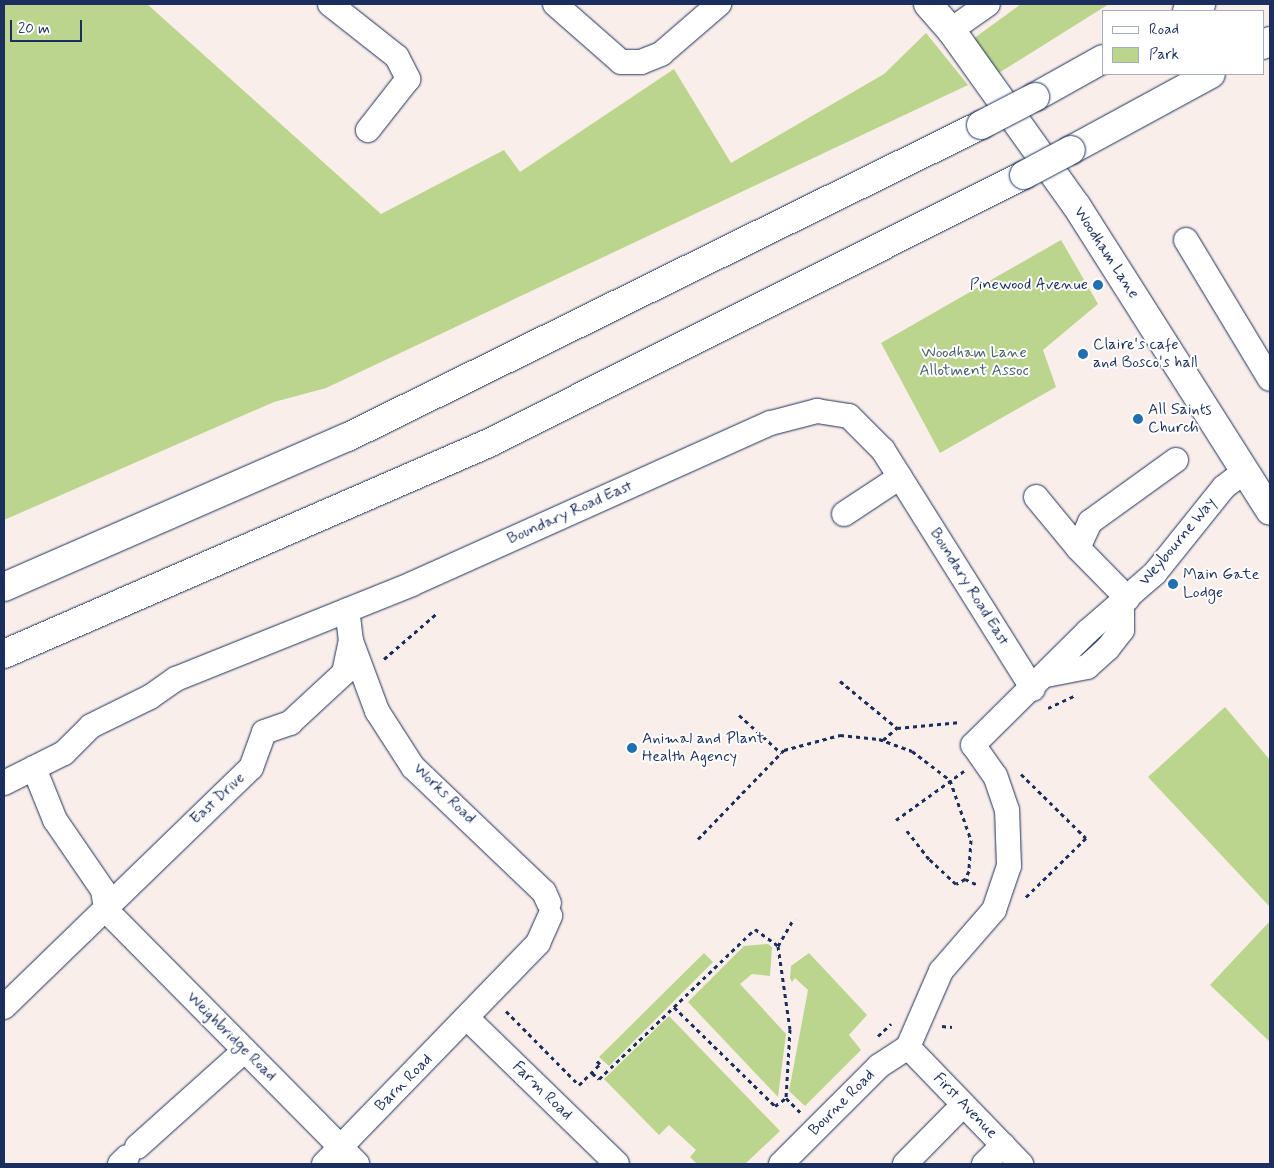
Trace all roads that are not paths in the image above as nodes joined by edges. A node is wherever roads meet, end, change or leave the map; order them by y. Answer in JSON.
{"nodes":[{"id":1,"x":330,"y":4,"type":"edge"},
{"id":2,"x":555,"y":4,"type":"edge"},
{"id":3,"x":718,"y":4,"type":"edge"},
{"id":4,"x":928,"y":4,"type":"edge"},
{"id":5,"x":988,"y":4,"type":"edge"},
{"id":6,"x":1201,"y":4,"type":"edge"},
{"id":7,"x":1189,"y":10,"type":"edge"},
{"id":8,"x":952,"y":30,"type":"junction"},
{"id":9,"x":1102,"y":60,"type":"edge"},
{"id":10,"x":1209,"y":75,"type":"edge"},
{"id":11,"x":368,"y":130,"type":"dead end"},
{"id":12,"x":1186,"y":240,"type":"dead end"},
{"id":13,"x":1270,"y":379,"type":"edge"},
{"id":14,"x":1176,"y":460,"type":"dead end"},
{"id":15,"x":1245,"y":471,"type":"junction"},
{"id":16,"x":900,"y":477,"type":"junction"},
{"id":17,"x":1036,"y":497,"type":"dead end"},
{"id":18,"x":1267,"y":498,"type":"edge"},
{"id":19,"x":844,"y":514,"type":"dead end"},
{"id":20,"x":1078,"y":548,"type":"junction"},
{"id":21,"x":4,"y":588,"type":"edge"},
{"id":22,"x":1125,"y":602,"type":"junction"},
{"id":23,"x":347,"y":610,"type":"junction"},
{"id":24,"x":352,"y":641,"type":"junction"},
{"id":25,"x":4,"y":654,"type":"edge"},
{"id":26,"x":1040,"y":682,"type":"junction"},
{"id":27,"x":34,"y":768,"type":"junction"},
{"id":28,"x":4,"y":783,"type":"edge"},
{"id":29,"x":106,"y":910,"type":"junction"},
{"id":30,"x":4,"y":1006,"type":"edge"},
{"id":31,"x":467,"y":1018,"type":"junction"},
{"id":32,"x":908,"y":1047,"type":"junction"},
{"id":33,"x":244,"y":1051,"type":"junction"},
{"id":34,"x":964,"y":1105,"type":"junction"},
{"id":35,"x":1003,"y":1144,"type":"junction"},
{"id":36,"x":128,"y":1156,"type":"edge"},
{"id":37,"x":340,"y":1159,"type":"edge"},
{"id":38,"x":617,"y":1164,"type":"edge"},
{"id":39,"x":781,"y":1164,"type":"edge"},
{"id":40,"x":904,"y":1164,"type":"edge"},
{"id":41,"x":984,"y":1164,"type":"edge"},
{"id":42,"x":1021,"y":1164,"type":"edge"}],
"edges":[{"from":1,"to":11,"type":"street"},
{"from":2,"to":3,"type":"street"},
{"from":4,"to":8,"type":"main road","name":"Woodham Lane"},
{"from":5,"to":8,"type":"street"},
{"from":6,"to":7,"type":"main road"},
{"from":8,"to":15,"type":"main road","name":"Woodham Lane"},
{"from":9,"to":21,"type":"main road","bridge":true},
{"from":10,"to":25,"type":"main road","bridge":true},
{"from":12,"to":13,"type":"street"},
{"from":14,"to":20,"type":"street"},
{"from":15,"to":18,"type":"main road","name":"Woodham Lane"},
{"from":15,"to":22,"type":"street","name":"Weybourne Way"},
{"from":16,"to":19,"type":"street"},
{"from":16,"to":23,"type":"street","name":"Boundary Road East"},
{"from":16,"to":26,"type":"street","name":"Boundary Road East"},
{"from":17,"to":20,"type":"street"},
{"from":20,"to":22,"type":"street"},
{"from":22,"to":26,"type":"street","name":"Weybourne Way"},
{"from":22,"to":26,"type":"street"},
{"from":23,"to":24,"type":"street","name":"East Drive"},
{"from":23,"to":27,"type":"street","name":"Boundary Road East"},
{"from":24,"to":29,"type":"street","name":"East Drive"},
{"from":24,"to":31,"type":"street","name":"Works Road"},
{"from":26,"to":32,"type":"street","name":"Weybourne Way"},
{"from":27,"to":28,"type":"street","name":"Boundary Road East"},
{"from":27,"to":29,"type":"street"},
{"from":29,"to":30,"type":"street"},
{"from":29,"to":33,"type":"street","name":"Weighbridge Road"},
{"from":31,"to":37,"type":"street","name":"Barn Road"},
{"from":31,"to":38,"type":"street","name":"Farm Road"},
{"from":32,"to":34,"type":"street","name":"First Avenue"},
{"from":32,"to":39,"type":"street","name":"Bourne Road"},
{"from":33,"to":36,"type":"street"},
{"from":33,"to":37,"type":"street","name":"Weighbridge Road"},
{"from":34,"to":35,"type":"street","name":"First Avenue"},
{"from":34,"to":40,"type":"street"},
{"from":35,"to":41,"type":"street"},
{"from":35,"to":42,"type":"street","name":"First Avenue"}]}
